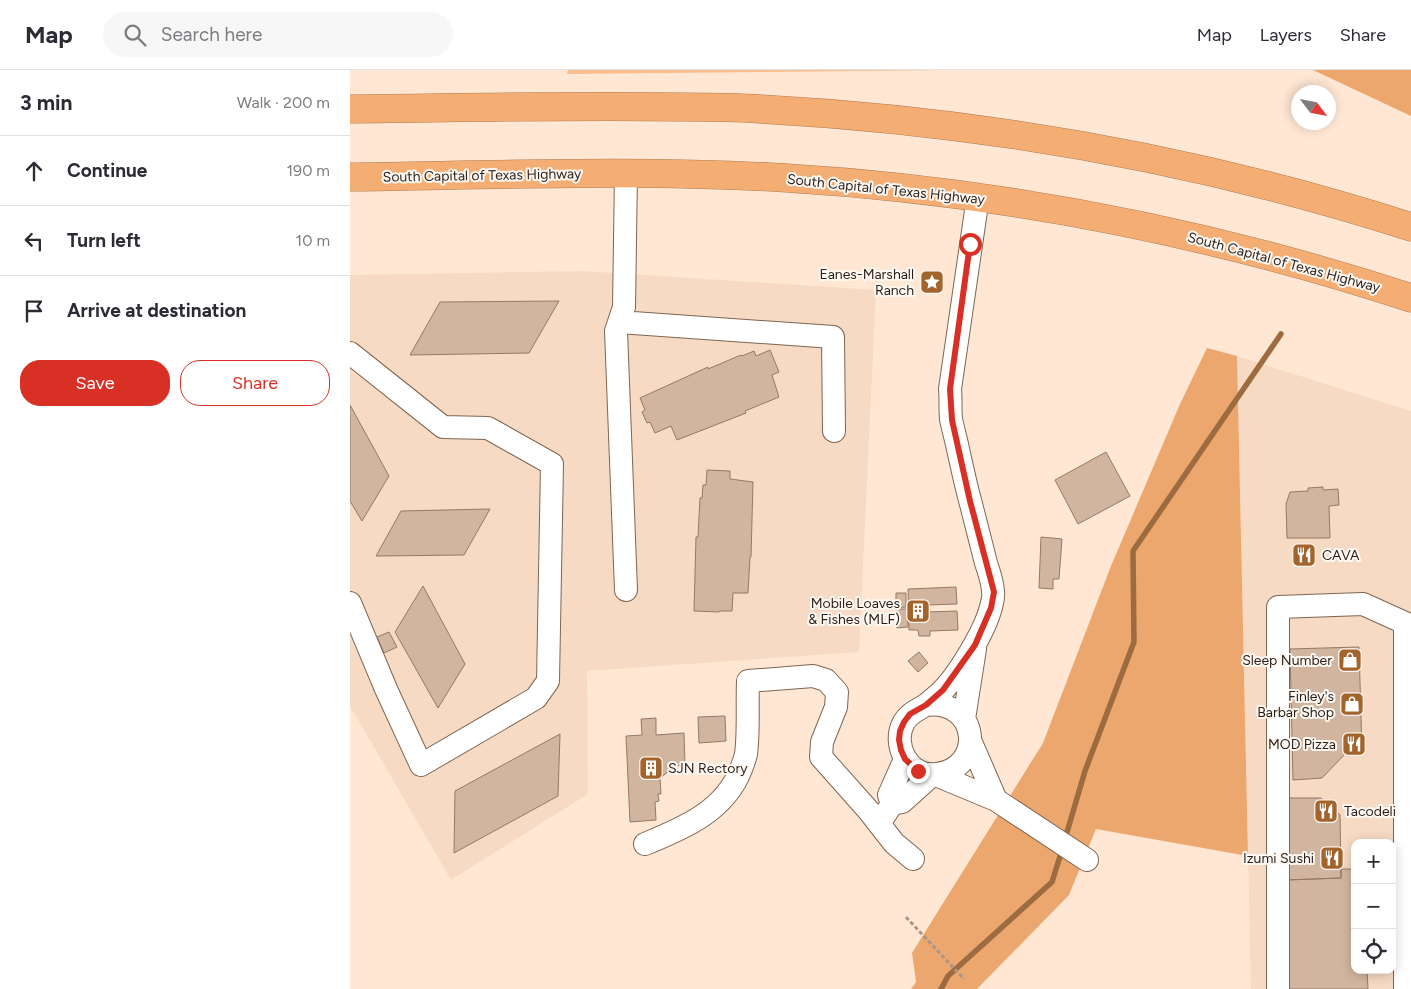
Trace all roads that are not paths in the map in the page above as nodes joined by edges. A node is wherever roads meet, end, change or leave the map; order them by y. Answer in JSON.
{"nodes":[{"id":1,"x":350,"y":109,"type":"edge"},
{"id":2,"x":626,"y":174,"type":"junction"},
{"id":3,"x":350,"y":177,"type":"edge"},
{"id":4,"x":978,"y":197,"type":"junction"},
{"id":5,"x":1411,"y":227,"type":"edge"},
{"id":6,"x":1411,"y":298,"type":"edge"},
{"id":7,"x":619,"y":322,"type":"junction"},
{"id":8,"x":350,"y":353,"type":"edge"},
{"id":9,"x":834,"y":431,"type":"dead end"},
{"id":10,"x":626,"y":590,"type":"dead end"},
{"id":11,"x":350,"y":603,"type":"edge"},
{"id":12,"x":1408,"y":624,"type":"edge"},
{"id":13,"x":975,"y":645,"type":"junction"},
{"id":14,"x":926,"y":705,"type":"junction"},
{"id":15,"x":967,"y":729,"type":"junction"},
{"id":16,"x":905,"y":759,"type":"junction"},
{"id":17,"x":934,"y":775,"type":"junction"},
{"id":18,"x":996,"y":800,"type":"junction"},
{"id":19,"x":892,"y":804,"type":"junction"},
{"id":20,"x":879,"y":824,"type":"junction"},
{"id":21,"x":645,"y":844,"type":"dead end"},
{"id":22,"x":913,"y":859,"type":"dead end"},
{"id":23,"x":1087,"y":860,"type":"dead end"},
{"id":24,"x":1408,"y":938,"type":"edge"},
{"id":25,"x":1278,"y":989,"type":"edge"},
{"id":26,"x":1405,"y":989,"type":"edge"}],
"edges":[{"from":1,"to":5,"type":"highway"},
{"from":2,"to":3,"type":"highway","name":"South Capital of Texas Highway"},
{"from":2,"to":4,"type":"highway","name":"South Capital of Texas Highway"},
{"from":2,"to":7,"type":"lane"},
{"from":4,"to":6,"type":"highway","name":"South Capital of Texas Highway"},
{"from":4,"to":13,"type":"lane"},
{"from":7,"to":9,"type":"lane"},
{"from":7,"to":10,"type":"lane"},
{"from":8,"to":11,"type":"lane"},
{"from":12,"to":24,"type":"lane"},
{"from":12,"to":25,"type":"lane"},
{"from":13,"to":14,"type":"lane"},
{"from":13,"to":15,"type":"lane"},
{"from":14,"to":15,"type":"lane"},
{"from":14,"to":16,"type":"lane"},
{"from":15,"to":17,"type":"lane"},
{"from":15,"to":18,"type":"lane"},
{"from":16,"to":17,"type":"lane"},
{"from":16,"to":19,"type":"lane"},
{"from":17,"to":18,"type":"lane"},
{"from":17,"to":19,"type":"lane"},
{"from":18,"to":23,"type":"lane"},
{"from":19,"to":20,"type":"lane"},
{"from":20,"to":21,"type":"lane"},
{"from":20,"to":22,"type":"lane"},
{"from":24,"to":26,"type":"lane"}]}
